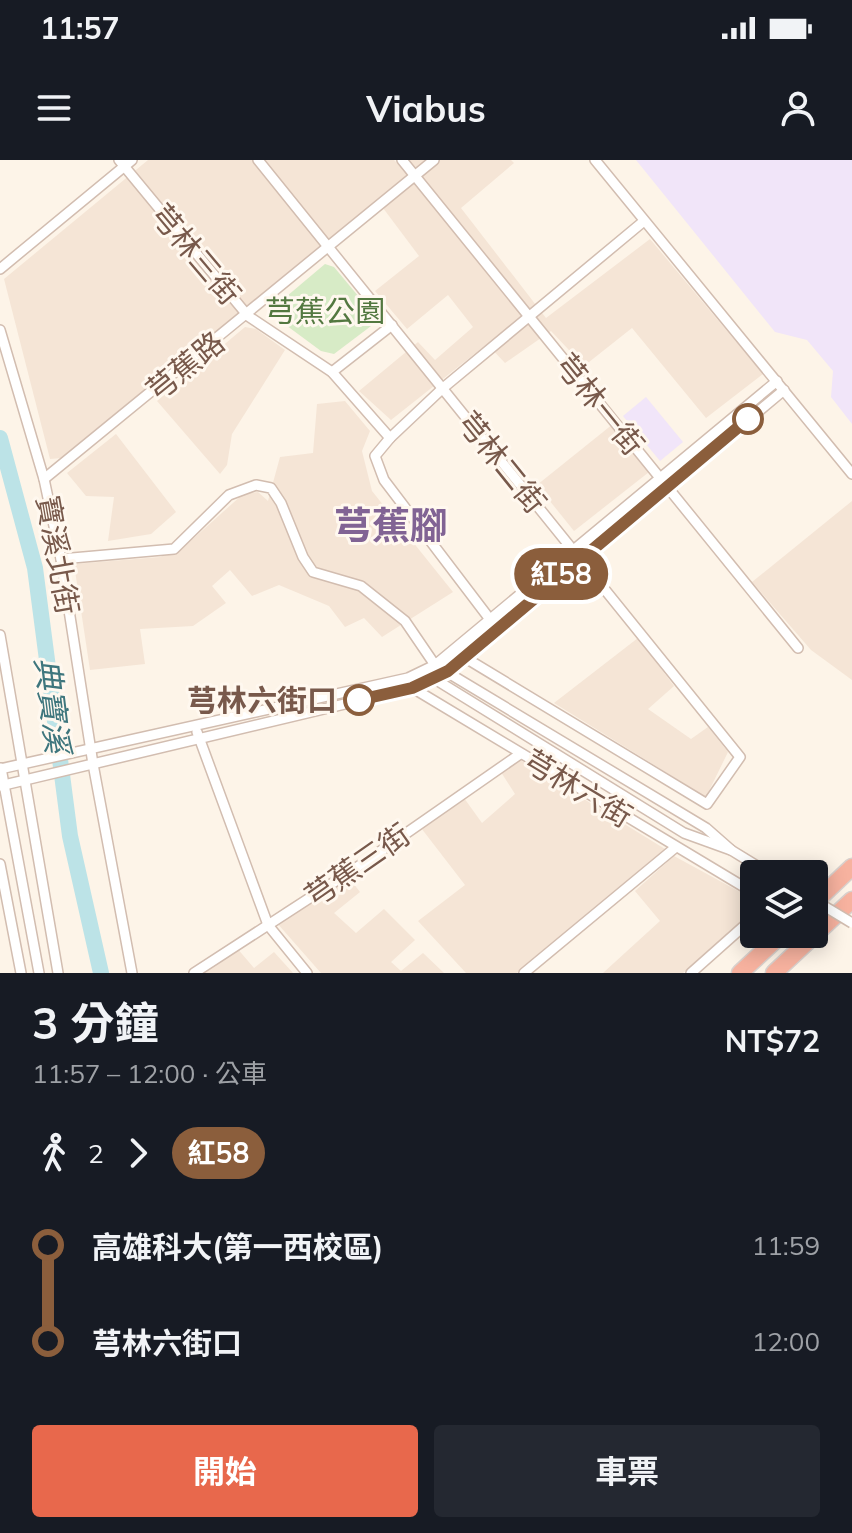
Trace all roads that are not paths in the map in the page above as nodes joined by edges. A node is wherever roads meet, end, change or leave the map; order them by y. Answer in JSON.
{"nodes":[{"id":1,"x":258,"y":160,"type":"edge"},
{"id":2,"x":402,"y":160,"type":"edge"},
{"id":3,"x":434,"y":160,"type":"edge"},
{"id":4,"x":595,"y":160,"type":"edge"},
{"id":5,"x":125,"y":162,"type":"edge"},
{"id":6,"x":415,"y":176,"type":"junction"},
{"id":7,"x":644,"y":221,"type":"junction"},
{"id":8,"x":328,"y":249,"type":"junction"},
{"id":9,"x":0,"y":269,"type":"edge"},
{"id":10,"x":248,"y":316,"type":"junction"},
{"id":11,"x":530,"y":317,"type":"junction"},
{"id":12,"x":392,"y":325,"type":"junction"},
{"id":13,"x":0,"y":330,"type":"edge"},
{"id":14,"x":332,"y":372,"type":"junction"},
{"id":15,"x":780,"y":386,"type":"junction"},
{"id":16,"x":443,"y":388,"type":"junction"},
{"id":17,"x":390,"y":438,"type":"junction"},
{"id":18,"x":852,"y":474,"type":"edge"},
{"id":19,"x":44,"y":479,"type":"junction"},
{"id":20,"x":663,"y":482,"type":"junction"},
{"id":21,"x":576,"y":554,"type":"junction"},
{"id":22,"x":61,"y":559,"type":"junction"},
{"id":23,"x":490,"y":618,"type":"junction"},
{"id":24,"x":497,"y":628,"type":"junction"},
{"id":25,"x":0,"y":635,"type":"edge"},
{"id":26,"x":798,"y":648,"type":"dead end"},
{"id":27,"x":454,"y":651,"type":"junction"},
{"id":28,"x":464,"y":657,"type":"junction"},
{"id":29,"x":435,"y":665,"type":"junction"},
{"id":30,"x":448,"y":671,"type":"junction"},
{"id":31,"x":433,"y":680,"type":"junction"},
{"id":32,"x":410,"y":683,"type":"junction"},
{"id":33,"x":195,"y":725,"type":"junction"},
{"id":34,"x":198,"y":737,"type":"junction"},
{"id":35,"x":86,"y":750,"type":"junction"},
{"id":36,"x":520,"y":754,"type":"junction"},
{"id":37,"x":23,"y":763,"type":"junction"},
{"id":38,"x":89,"y":765,"type":"junction"},
{"id":39,"x":0,"y":768,"type":"edge"},
{"id":40,"x":27,"y":780,"type":"junction"},
{"id":41,"x":2,"y":786,"type":"edge"},
{"id":42,"x":676,"y":847,"type":"junction"},
{"id":43,"x":731,"y":850,"type":"junction"},
{"id":44,"x":747,"y":860,"type":"edge"},
{"id":45,"x":0,"y":864,"type":"edge"},
{"id":46,"x":852,"y":867,"type":"edge"},
{"id":47,"x":740,"y":885,"type":"edge"},
{"id":48,"x":828,"y":889,"type":"edge"},
{"id":49,"x":852,"y":900,"type":"edge"},
{"id":50,"x":828,"y":910,"type":"edge"},
{"id":51,"x":852,"y":923,"type":"edge"},
{"id":52,"x":268,"y":925,"type":"junction"},
{"id":53,"x":740,"y":929,"type":"edge"},
{"id":54,"x":767,"y":948,"type":"edge"},
{"id":55,"x":58,"y":971,"type":"edge"},
{"id":56,"x":21,"y":973,"type":"edge"},
{"id":57,"x":40,"y":973,"type":"edge"},
{"id":58,"x":132,"y":973,"type":"edge"},
{"id":59,"x":194,"y":973,"type":"edge"},
{"id":60,"x":307,"y":973,"type":"edge"},
{"id":61,"x":524,"y":973,"type":"edge"},
{"id":62,"x":691,"y":973,"type":"edge"},
{"id":63,"x":740,"y":973,"type":"edge"},
{"id":64,"x":774,"y":973,"type":"edge"}],
"edges":[{"from":1,"to":8,"type":"street","name":"芎林二街"},
{"from":2,"to":6,"type":"street","name":"芎林一街"},
{"from":3,"to":6,"type":"street","name":"芎蕉路"},
{"from":4,"to":7,"type":"street"},
{"from":5,"to":9,"type":"street"},
{"from":5,"to":10,"type":"street","name":"芎林三街"},
{"from":6,"to":8,"type":"street","name":"芎蕉路"},
{"from":6,"to":11,"type":"street","name":"芎林一街"},
{"from":7,"to":11,"type":"street"},
{"from":7,"to":15,"type":"street"},
{"from":8,"to":10,"type":"street","name":"芎蕉路"},
{"from":8,"to":12,"type":"street","name":"芎林二街"},
{"from":10,"to":14,"type":"street","name":"芎林三街"},
{"from":10,"to":19,"type":"street","name":"芎蕉路"},
{"from":11,"to":16,"type":"street"},
{"from":11,"to":20,"type":"street","name":"芎林一街"},
{"from":12,"to":14,"type":"street"},
{"from":12,"to":16,"type":"street","name":"芎林二街"},
{"from":13,"to":19,"type":"street","name":"寶溪北街"},
{"from":14,"to":17,"type":"street","name":"芎林三街"},
{"from":15,"to":18,"type":"street"},
{"from":15,"to":20,"type":"street"},
{"from":16,"to":17,"type":"street"},
{"from":16,"to":21,"type":"street","name":"芎林二街"},
{"from":17,"to":23,"type":"street"},
{"from":19,"to":22,"type":"street","name":"寶溪北街"},
{"from":20,"to":21,"type":"street"},
{"from":20,"to":26,"type":"street","name":"芎林一街"},
{"from":21,"to":23,"type":"street"},
{"from":21,"to":24,"type":"street"},
{"from":21,"to":28,"type":"street","name":"芎林二街"},
{"from":22,"to":29,"type":"street"},
{"from":22,"to":35,"type":"street","name":"寶溪北街"},
{"from":23,"to":24,"type":"street"},
{"from":23,"to":27,"type":"street"},
{"from":24,"to":28,"type":"street"},
{"from":25,"to":37,"type":"street"},
{"from":27,"to":28,"type":"street"},
{"from":27,"to":29,"type":"street"},
{"from":28,"to":30,"type":"street"},
{"from":29,"to":30,"type":"street"},
{"from":29,"to":31,"type":"street"},
{"from":29,"to":32,"type":"street"},
{"from":30,"to":31,"type":"street"},
{"from":30,"to":43,"type":"street"},
{"from":31,"to":32,"type":"street"},
{"from":31,"to":43,"type":"street"},
{"from":32,"to":33,"type":"street"},
{"from":32,"to":34,"type":"street"},
{"from":32,"to":36,"type":"street","name":"芎林六街"},
{"from":33,"to":34,"type":"street"},
{"from":33,"to":35,"type":"street"},
{"from":34,"to":38,"type":"street"},
{"from":34,"to":52,"type":"street"},
{"from":35,"to":37,"type":"street"},
{"from":35,"to":38,"type":"street","name":"寶溪北街"},
{"from":36,"to":42,"type":"street","name":"芎林六街"},
{"from":36,"to":52,"type":"street","name":"芎蕉三街"},
{"from":37,"to":39,"type":"street"},
{"from":37,"to":40,"type":"street"},
{"from":38,"to":40,"type":"street"},
{"from":38,"to":58,"type":"street","name":"寶溪北街"},
{"from":39,"to":41,"type":"street"},
{"from":40,"to":41,"type":"street"},
{"from":40,"to":55,"type":"street"},
{"from":41,"to":57,"type":"street"},
{"from":42,"to":47,"type":"street","name":"芎林六街"},
{"from":42,"to":61,"type":"street"},
{"from":43,"to":44,"type":"street"},
{"from":45,"to":56,"type":"street"},
{"from":46,"to":48,"type":"highway"},
{"from":49,"to":64,"type":"highway"},
{"from":50,"to":51,"type":"street","bridge":true},
{"from":52,"to":59,"type":"street","name":"芎蕉三街"},
{"from":52,"to":60,"type":"street"},
{"from":53,"to":62,"type":"street"},
{"from":54,"to":63,"type":"highway"},
{"from":55,"to":57,"type":"street"}]}
